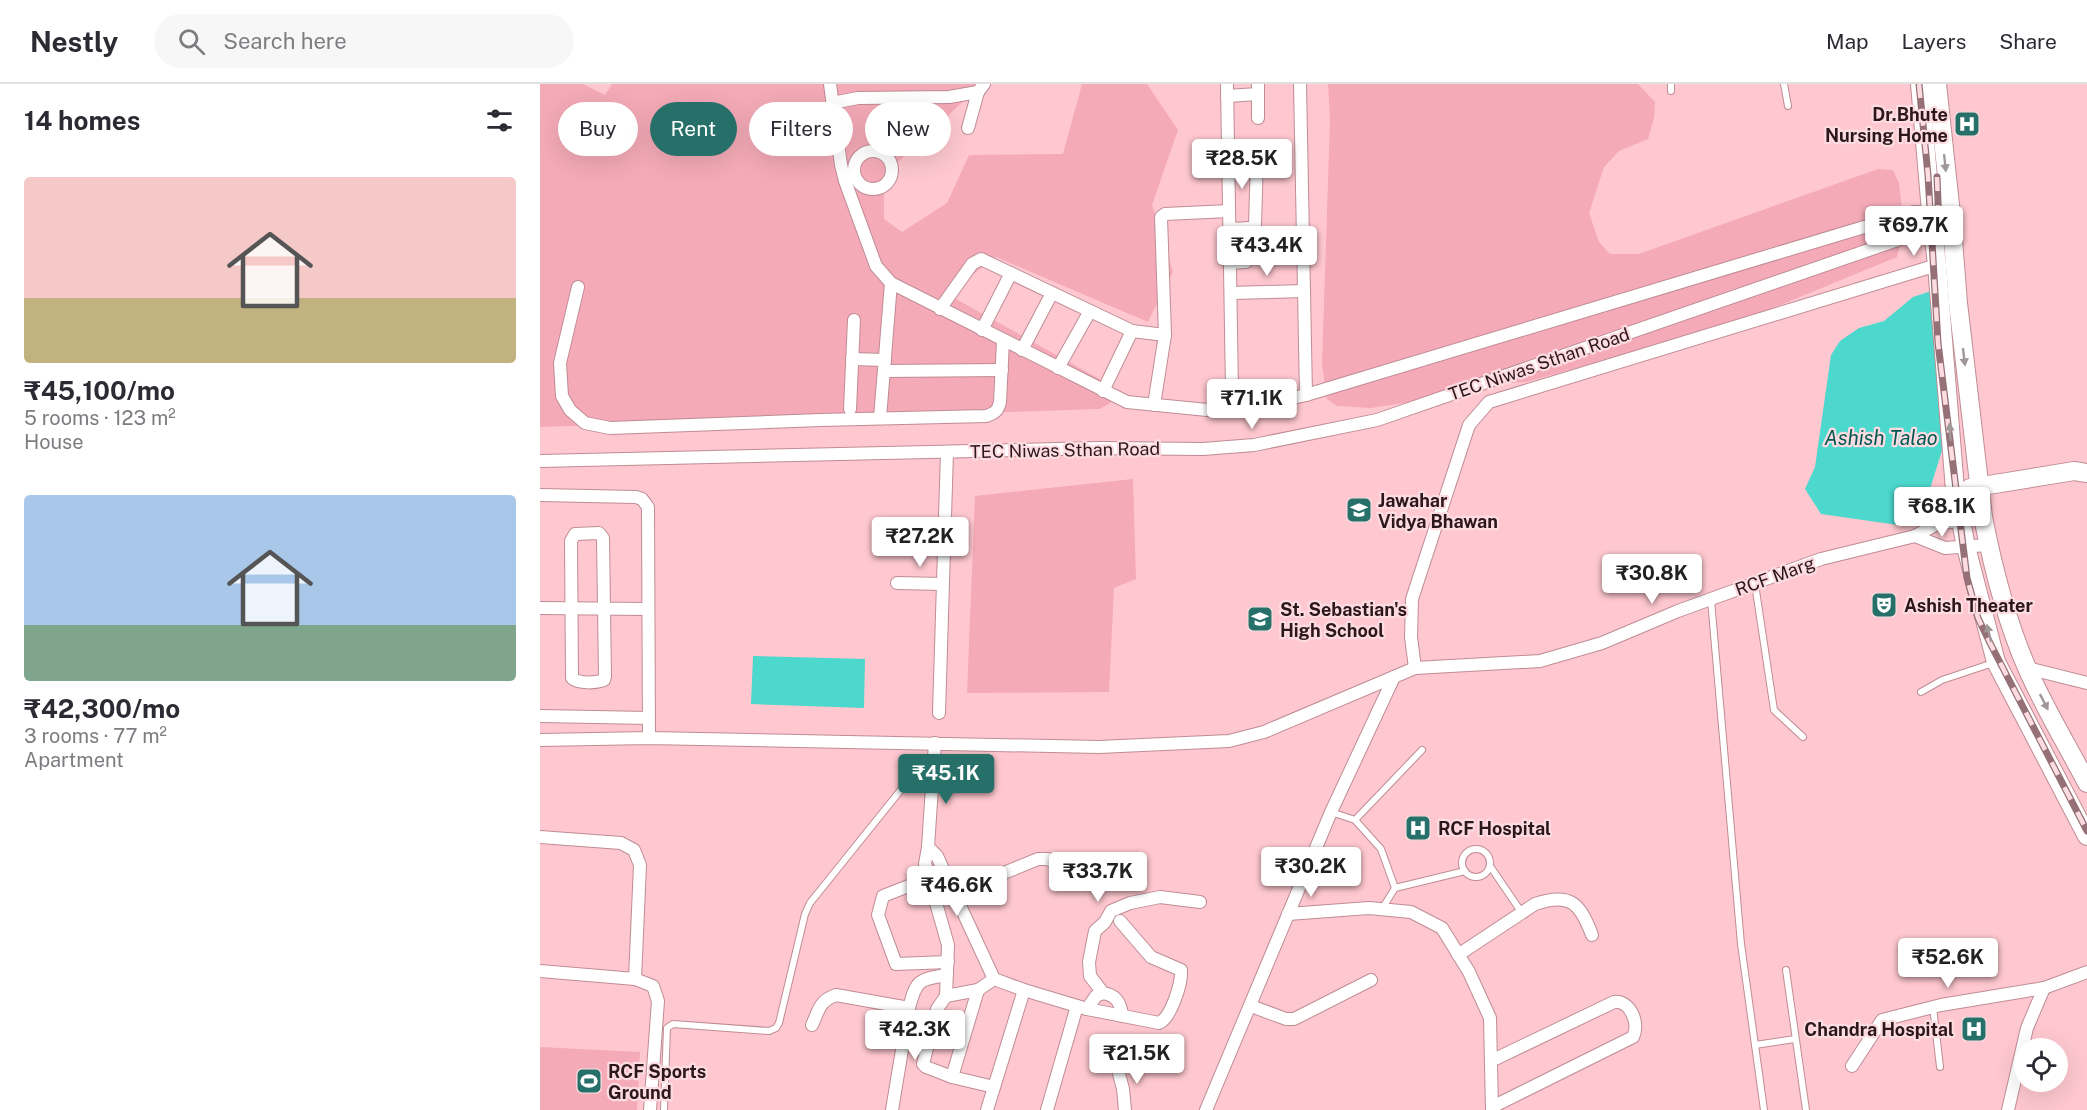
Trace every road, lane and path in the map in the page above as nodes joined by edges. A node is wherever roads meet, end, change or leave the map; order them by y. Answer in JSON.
{"nodes":[{"id":1,"x":830,"y":84,"type":"edge"},
{"id":2,"x":1300,"y":84,"type":"edge"},
{"id":3,"x":1784,"y":84,"type":"edge"},
{"id":4,"x":1920,"y":84,"type":"edge"},
{"id":5,"x":1937,"y":84,"type":"edge"},
{"id":6,"x":981,"y":88,"type":"edge"},
{"id":7,"x":1258,"y":89,"type":"edge"},
{"id":8,"x":1227,"y":90,"type":"edge"},
{"id":9,"x":832,"y":102,"type":"edge"},
{"id":10,"x":837,"y":102,"type":"edge"},
{"id":11,"x":1788,"y":106,"type":"dead end"},
{"id":12,"x":1258,"y":118,"type":"dead end"},
{"id":13,"x":968,"y":128,"type":"dead end"},
{"id":14,"x":1228,"y":152,"type":"junction"},
{"id":15,"x":845,"y":156,"type":"edge"},
{"id":16,"x":1229,"y":211,"type":"junction"},
{"id":17,"x":1931,"y":212,"type":"junction"},
{"id":18,"x":1951,"y":214,"type":"junction"},
{"id":19,"x":1230,"y":228,"type":"junction"},
{"id":20,"x":1247,"y":228,"type":"junction"},
{"id":21,"x":1933,"y":233,"type":"junction"},
{"id":22,"x":1953,"y":235,"type":"junction"},
{"id":23,"x":1230,"y":263,"type":"junction"},
{"id":24,"x":1937,"y":266,"type":"junction"},
{"id":25,"x":1011,"y":273,"type":"junction"},
{"id":26,"x":891,"y":283,"type":"junction"},
{"id":27,"x":578,"y":286,"type":"dead end"},
{"id":28,"x":1304,"y":291,"type":"junction"},
{"id":29,"x":1052,"y":293,"type":"junction"},
{"id":30,"x":1231,"y":293,"type":"junction"},
{"id":31,"x":940,"y":309,"type":"junction"},
{"id":32,"x":1090,"y":311,"type":"junction"},
{"id":33,"x":854,"y":320,"type":"dead end"},
{"id":34,"x":982,"y":330,"type":"junction"},
{"id":35,"x":1132,"y":331,"type":"junction"},
{"id":36,"x":1166,"y":335,"type":"junction"},
{"id":37,"x":1003,"y":341,"type":"junction"},
{"id":38,"x":1022,"y":350,"type":"junction"},
{"id":39,"x":852,"y":359,"type":"junction"},
{"id":40,"x":885,"y":365,"type":"junction"},
{"id":41,"x":1058,"y":368,"type":"junction"},
{"id":42,"x":1002,"y":370,"type":"junction"},
{"id":43,"x":1103,"y":390,"type":"junction"},
{"id":44,"x":1968,"y":390,"type":"junction"},
{"id":45,"x":1947,"y":392,"type":"junction"},
{"id":46,"x":1306,"y":395,"type":"junction"},
{"id":47,"x":1154,"y":405,"type":"junction"},
{"id":48,"x":1235,"y":406,"type":"junction"},
{"id":49,"x":850,"y":409,"type":"dead end"},
{"id":50,"x":880,"y":418,"type":"junction"},
{"id":51,"x":946,"y":452,"type":"junction"},
{"id":52,"x":540,"y":461,"type":"edge"},
{"id":53,"x":2087,"y":473,"type":"edge"},
{"id":54,"x":1980,"y":486,"type":"junction"},
{"id":55,"x":1954,"y":490,"type":"junction"},
{"id":56,"x":540,"y":495,"type":"edge"},
{"id":57,"x":1983,"y":517,"type":"junction"},
{"id":58,"x":1961,"y":519,"type":"junction"},
{"id":59,"x":1915,"y":536,"type":"junction"},
{"id":60,"x":1988,"y":545,"type":"junction"},
{"id":61,"x":1966,"y":547,"type":"junction"},
{"id":62,"x":897,"y":583,"type":"dead end"},
{"id":63,"x":943,"y":584,"type":"junction"},
{"id":64,"x":1755,"y":584,"type":"junction"},
{"id":65,"x":1711,"y":599,"type":"junction"},
{"id":66,"x":540,"y":608,"type":"edge"},
{"id":67,"x":571,"y":608,"type":"junction"},
{"id":68,"x":603,"y":608,"type":"junction"},
{"id":69,"x":648,"y":609,"type":"junction"},
{"id":70,"x":2008,"y":656,"type":"junction"},
{"id":71,"x":1415,"y":668,"type":"junction"},
{"id":72,"x":2027,"y":668,"type":"junction"},
{"id":73,"x":1394,"y":677,"type":"junction"},
{"id":74,"x":2087,"y":683,"type":"edge"},
{"id":75,"x":1921,"y":692,"type":"dead end"},
{"id":76,"x":939,"y":713,"type":"dead end"},
{"id":77,"x":540,"y":716,"type":"edge"},
{"id":78,"x":649,"y":718,"type":"junction"},
{"id":79,"x":1803,"y":737,"type":"dead end"},
{"id":80,"x":649,"y":738,"type":"junction"},
{"id":81,"x":540,"y":740,"type":"edge"},
{"id":82,"x":934,"y":743,"type":"junction"},
{"id":83,"x":1422,"y":750,"type":"dead end"},
{"id":84,"x":2078,"y":766,"type":"junction"},
{"id":85,"x":923,"y":778,"type":"dead end"},
{"id":86,"x":2057,"y":779,"type":"junction"},
{"id":87,"x":2087,"y":783,"type":"edge"},
{"id":88,"x":1331,"y":812,"type":"junction"},
{"id":89,"x":1355,"y":820,"type":"junction"},
{"id":90,"x":2087,"y":836,"type":"edge"},
{"id":91,"x":540,"y":837,"type":"edge"},
{"id":92,"x":928,"y":847,"type":"junction"},
{"id":93,"x":1055,"y":863,"type":"dead end"},
{"id":94,"x":1490,"y":866,"type":"junction"},
{"id":95,"x":1465,"y":871,"type":"junction"},
{"id":96,"x":929,"y":878,"type":"junction"},
{"id":97,"x":1395,"y":888,"type":"junction"},
{"id":98,"x":955,"y":893,"type":"junction"},
{"id":99,"x":1200,"y":902,"type":"dead end"},
{"id":100,"x":1123,"y":906,"type":"junction"},
{"id":101,"x":1382,"y":909,"type":"junction"},
{"id":102,"x":1522,"y":913,"type":"junction"},
{"id":103,"x":1288,"y":914,"type":"junction"},
{"id":104,"x":1120,"y":921,"type":"junction"},
{"id":105,"x":1105,"y":922,"type":"junction"},
{"id":106,"x":1592,"y":935,"type":"dead end"},
{"id":107,"x":1458,"y":955,"type":"junction"},
{"id":108,"x":948,"y":962,"type":"junction"},
{"id":109,"x":1785,"y":970,"type":"dead end"},
{"id":110,"x":540,"y":971,"type":"edge"},
{"id":111,"x":2087,"y":972,"type":"edge"},
{"id":112,"x":946,"y":975,"type":"junction"},
{"id":113,"x":635,"y":979,"type":"junction"},
{"id":114,"x":994,"y":979,"type":"junction"},
{"id":115,"x":1371,"y":980,"type":"dead end"},
{"id":116,"x":2044,"y":988,"type":"junction"},
{"id":117,"x":978,"y":990,"type":"junction"},
{"id":118,"x":1024,"y":990,"type":"junction"},
{"id":119,"x":1103,"y":993,"type":"junction"},
{"id":120,"x":946,"y":996,"type":"junction"},
{"id":121,"x":1251,"y":1006,"type":"junction"},
{"id":122,"x":1933,"y":1007,"type":"junction"},
{"id":123,"x":909,"y":1008,"type":"junction"},
{"id":124,"x":1082,"y":1008,"type":"junction"},
{"id":125,"x":1122,"y":1016,"type":"junction"},
{"id":126,"x":813,"y":1025,"type":"dead end"},
{"id":127,"x":1795,"y":1039,"type":"junction"},
{"id":128,"x":1755,"y":1045,"type":"junction"},
{"id":129,"x":1491,"y":1061,"type":"junction"},
{"id":130,"x":1117,"y":1066,"type":"dead end"},
{"id":131,"x":1852,"y":1066,"type":"dead end"},
{"id":132,"x":1940,"y":1067,"type":"dead end"},
{"id":133,"x":952,"y":1077,"type":"junction"},
{"id":134,"x":994,"y":1087,"type":"junction"},
{"id":135,"x":1492,"y":1109,"type":"edge"},
{"id":136,"x":650,"y":1110,"type":"edge"},
{"id":137,"x":664,"y":1110,"type":"edge"},
{"id":138,"x":892,"y":1110,"type":"edge"},
{"id":139,"x":987,"y":1110,"type":"edge"},
{"id":140,"x":1047,"y":1110,"type":"edge"},
{"id":141,"x":1125,"y":1110,"type":"edge"},
{"id":142,"x":1206,"y":1110,"type":"edge"},
{"id":143,"x":1764,"y":1110,"type":"edge"},
{"id":144,"x":1806,"y":1110,"type":"edge"},
{"id":145,"x":2007,"y":1110,"type":"edge"}],
"edges":[{"from":1,"to":9,"type":"street"},
{"from":2,"to":28,"type":"street"},
{"from":3,"to":11,"type":"lane"},
{"from":4,"to":17,"type":"main road"},
{"from":5,"to":18,"type":"main road","one_way":true},
{"from":6,"to":10,"type":"street"},
{"from":6,"to":13,"type":"street"},
{"from":7,"to":8,"type":"street"},
{"from":7,"to":12,"type":"street"},
{"from":8,"to":14,"type":"street"},
{"from":14,"to":16,"type":"street"},
{"from":14,"to":20,"type":"street"},
{"from":15,"to":26,"type":"street"},
{"from":16,"to":19,"type":"street"},
{"from":16,"to":36,"type":"street"},
{"from":17,"to":18,"type":"street"},
{"from":17,"to":21,"type":"main road"},
{"from":17,"to":46,"type":"street"},
{"from":18,"to":22,"type":"main road"},
{"from":19,"to":20,"type":"street"},
{"from":19,"to":23,"type":"street"},
{"from":20,"to":23,"type":"street"},
{"from":21,"to":22,"type":"street","name":"TEC Niwas Sthan Road"},
{"from":21,"to":24,"type":"main road"},
{"from":21,"to":51,"type":"street","name":"TEC Niwas Sthan Road"},
{"from":22,"to":44,"type":"main road","one_way":true},
{"from":23,"to":30,"type":"street"},
{"from":24,"to":45,"type":"main road"},
{"from":24,"to":71,"type":"street"},
{"from":25,"to":29,"type":"street"},
{"from":25,"to":31,"type":"street"},
{"from":25,"to":34,"type":"street"},
{"from":26,"to":31,"type":"street"},
{"from":26,"to":40,"type":"street"},
{"from":27,"to":50,"type":"street"},
{"from":28,"to":30,"type":"street"},
{"from":28,"to":46,"type":"street"},
{"from":29,"to":32,"type":"street"},
{"from":29,"to":38,"type":"street"},
{"from":30,"to":48,"type":"street"},
{"from":31,"to":34,"type":"street"},
{"from":32,"to":35,"type":"street"},
{"from":32,"to":41,"type":"street"},
{"from":33,"to":39,"type":"street"},
{"from":34,"to":37,"type":"street"},
{"from":35,"to":36,"type":"street"},
{"from":35,"to":43,"type":"street"},
{"from":36,"to":47,"type":"street"},
{"from":37,"to":38,"type":"street"},
{"from":37,"to":42,"type":"street"},
{"from":38,"to":41,"type":"street"},
{"from":39,"to":40,"type":"street"},
{"from":39,"to":49,"type":"street"},
{"from":40,"to":42,"type":"street"},
{"from":40,"to":50,"type":"street"},
{"from":41,"to":43,"type":"street"},
{"from":42,"to":50,"type":"street"},
{"from":43,"to":47,"type":"street"},
{"from":44,"to":45,"type":"main road"},
{"from":44,"to":54,"type":"main road"},
{"from":55,"to":45,"type":"main road","one_way":true},
{"from":46,"to":48,"type":"street"},
{"from":47,"to":48,"type":"street"},
{"from":51,"to":52,"type":"street","name":"TEC Niwas Sthan Road"},
{"from":51,"to":63,"type":"street"},
{"from":53,"to":54,"type":"main road"},
{"from":54,"to":55,"type":"main road"},
{"from":54,"to":57,"type":"main road"},
{"from":55,"to":58,"type":"main road"},
{"from":56,"to":69,"type":"street"},
{"from":57,"to":58,"type":"street","name":"RCF Marg"},
{"from":57,"to":60,"type":"main road"},
{"from":58,"to":59,"type":"street","name":"RCF Marg"},
{"from":58,"to":61,"type":"main road"},
{"from":59,"to":61,"type":"street"},
{"from":59,"to":64,"type":"street","name":"RCF Marg"},
{"from":60,"to":61,"type":"street"},
{"from":60,"to":70,"type":"main road"},
{"from":70,"to":61,"type":"main road","one_way":true},
{"from":62,"to":63,"type":"street"},
{"from":63,"to":76,"type":"street"},
{"from":64,"to":65,"type":"street","name":"RCF Marg"},
{"from":64,"to":79,"type":"lane"},
{"from":65,"to":71,"type":"street","name":"RCF Marg"},
{"from":65,"to":128,"type":"lane"},
{"from":66,"to":67,"type":"street"},
{"from":67,"to":68,"type":"street"},
{"from":67,"to":68,"type":"street"},
{"from":67,"to":68,"type":"street"},
{"from":68,"to":69,"type":"street"},
{"from":69,"to":78,"type":"street"},
{"from":70,"to":72,"type":"main road"},
{"from":70,"to":75,"type":"lane"},
{"from":70,"to":86,"type":"main road"},
{"from":71,"to":73,"type":"street","name":"RCF Marg"},
{"from":72,"to":74,"type":"street"},
{"from":72,"to":84,"type":"main road","one_way":true},
{"from":73,"to":82,"type":"street","name":"RCF Marg"},
{"from":73,"to":88,"type":"street"},
{"from":77,"to":78,"type":"street"},
{"from":78,"to":80,"type":"street"},
{"from":80,"to":81,"type":"street","name":"RCF Marg"},
{"from":80,"to":82,"type":"street","name":"RCF Marg"},
{"from":82,"to":92,"type":"street"},
{"from":83,"to":89,"type":"lane"},
{"from":84,"to":86,"type":"main road"},
{"from":84,"to":87,"type":"main road"},
{"from":85,"to":137,"type":"lane"},
{"from":86,"to":90,"type":"main road"},
{"from":88,"to":89,"type":"lane"},
{"from":88,"to":103,"type":"street"},
{"from":89,"to":97,"type":"lane"},
{"from":91,"to":113,"type":"street"},
{"from":92,"to":96,"type":"street"},
{"from":92,"to":98,"type":"street"},
{"from":93,"to":98,"type":"street"},
{"from":94,"to":95,"type":"lane"},
{"from":94,"to":95,"type":"lane"},
{"from":94,"to":102,"type":"lane"},
{"from":95,"to":97,"type":"lane"},
{"from":96,"to":108,"type":"street"},
{"from":96,"to":108,"type":"street"},
{"from":97,"to":101,"type":"lane"},
{"from":98,"to":114,"type":"street"},
{"from":99,"to":100,"type":"street"},
{"from":100,"to":104,"type":"street"},
{"from":100,"to":105,"type":"street"},
{"from":101,"to":103,"type":"street"},
{"from":101,"to":107,"type":"street"},
{"from":102,"to":106,"type":"street"},
{"from":102,"to":107,"type":"street"},
{"from":103,"to":121,"type":"street"},
{"from":104,"to":105,"type":"street"},
{"from":104,"to":125,"type":"street"},
{"from":105,"to":119,"type":"street"},
{"from":107,"to":129,"type":"street"},
{"from":108,"to":112,"type":"street"},
{"from":109,"to":127,"type":"lane"},
{"from":110,"to":113,"type":"street"},
{"from":111,"to":116,"type":"street"},
{"from":112,"to":120,"type":"street"},
{"from":112,"to":123,"type":"street"},
{"from":113,"to":136,"type":"street"},
{"from":114,"to":117,"type":"street"},
{"from":114,"to":118,"type":"street"},
{"from":115,"to":121,"type":"street"},
{"from":116,"to":122,"type":"street"},
{"from":116,"to":145,"type":"street"},
{"from":117,"to":120,"type":"street"},
{"from":117,"to":133,"type":"street"},
{"from":118,"to":124,"type":"street"},
{"from":118,"to":134,"type":"street"},
{"from":119,"to":124,"type":"street"},
{"from":119,"to":125,"type":"street"},
{"from":120,"to":133,"type":"street"},
{"from":121,"to":142,"type":"street"},
{"from":122,"to":131,"type":"street"},
{"from":122,"to":132,"type":"lane"},
{"from":123,"to":126,"type":"street"},
{"from":123,"to":138,"type":"street"},
{"from":124,"to":125,"type":"street"},
{"from":124,"to":140,"type":"street"},
{"from":127,"to":128,"type":"lane"},
{"from":127,"to":144,"type":"lane"},
{"from":128,"to":143,"type":"lane"},
{"from":129,"to":135,"type":"street"},
{"from":129,"to":135,"type":"street"},
{"from":130,"to":141,"type":"street"},
{"from":133,"to":134,"type":"street"},
{"from":134,"to":139,"type":"street"}]}
